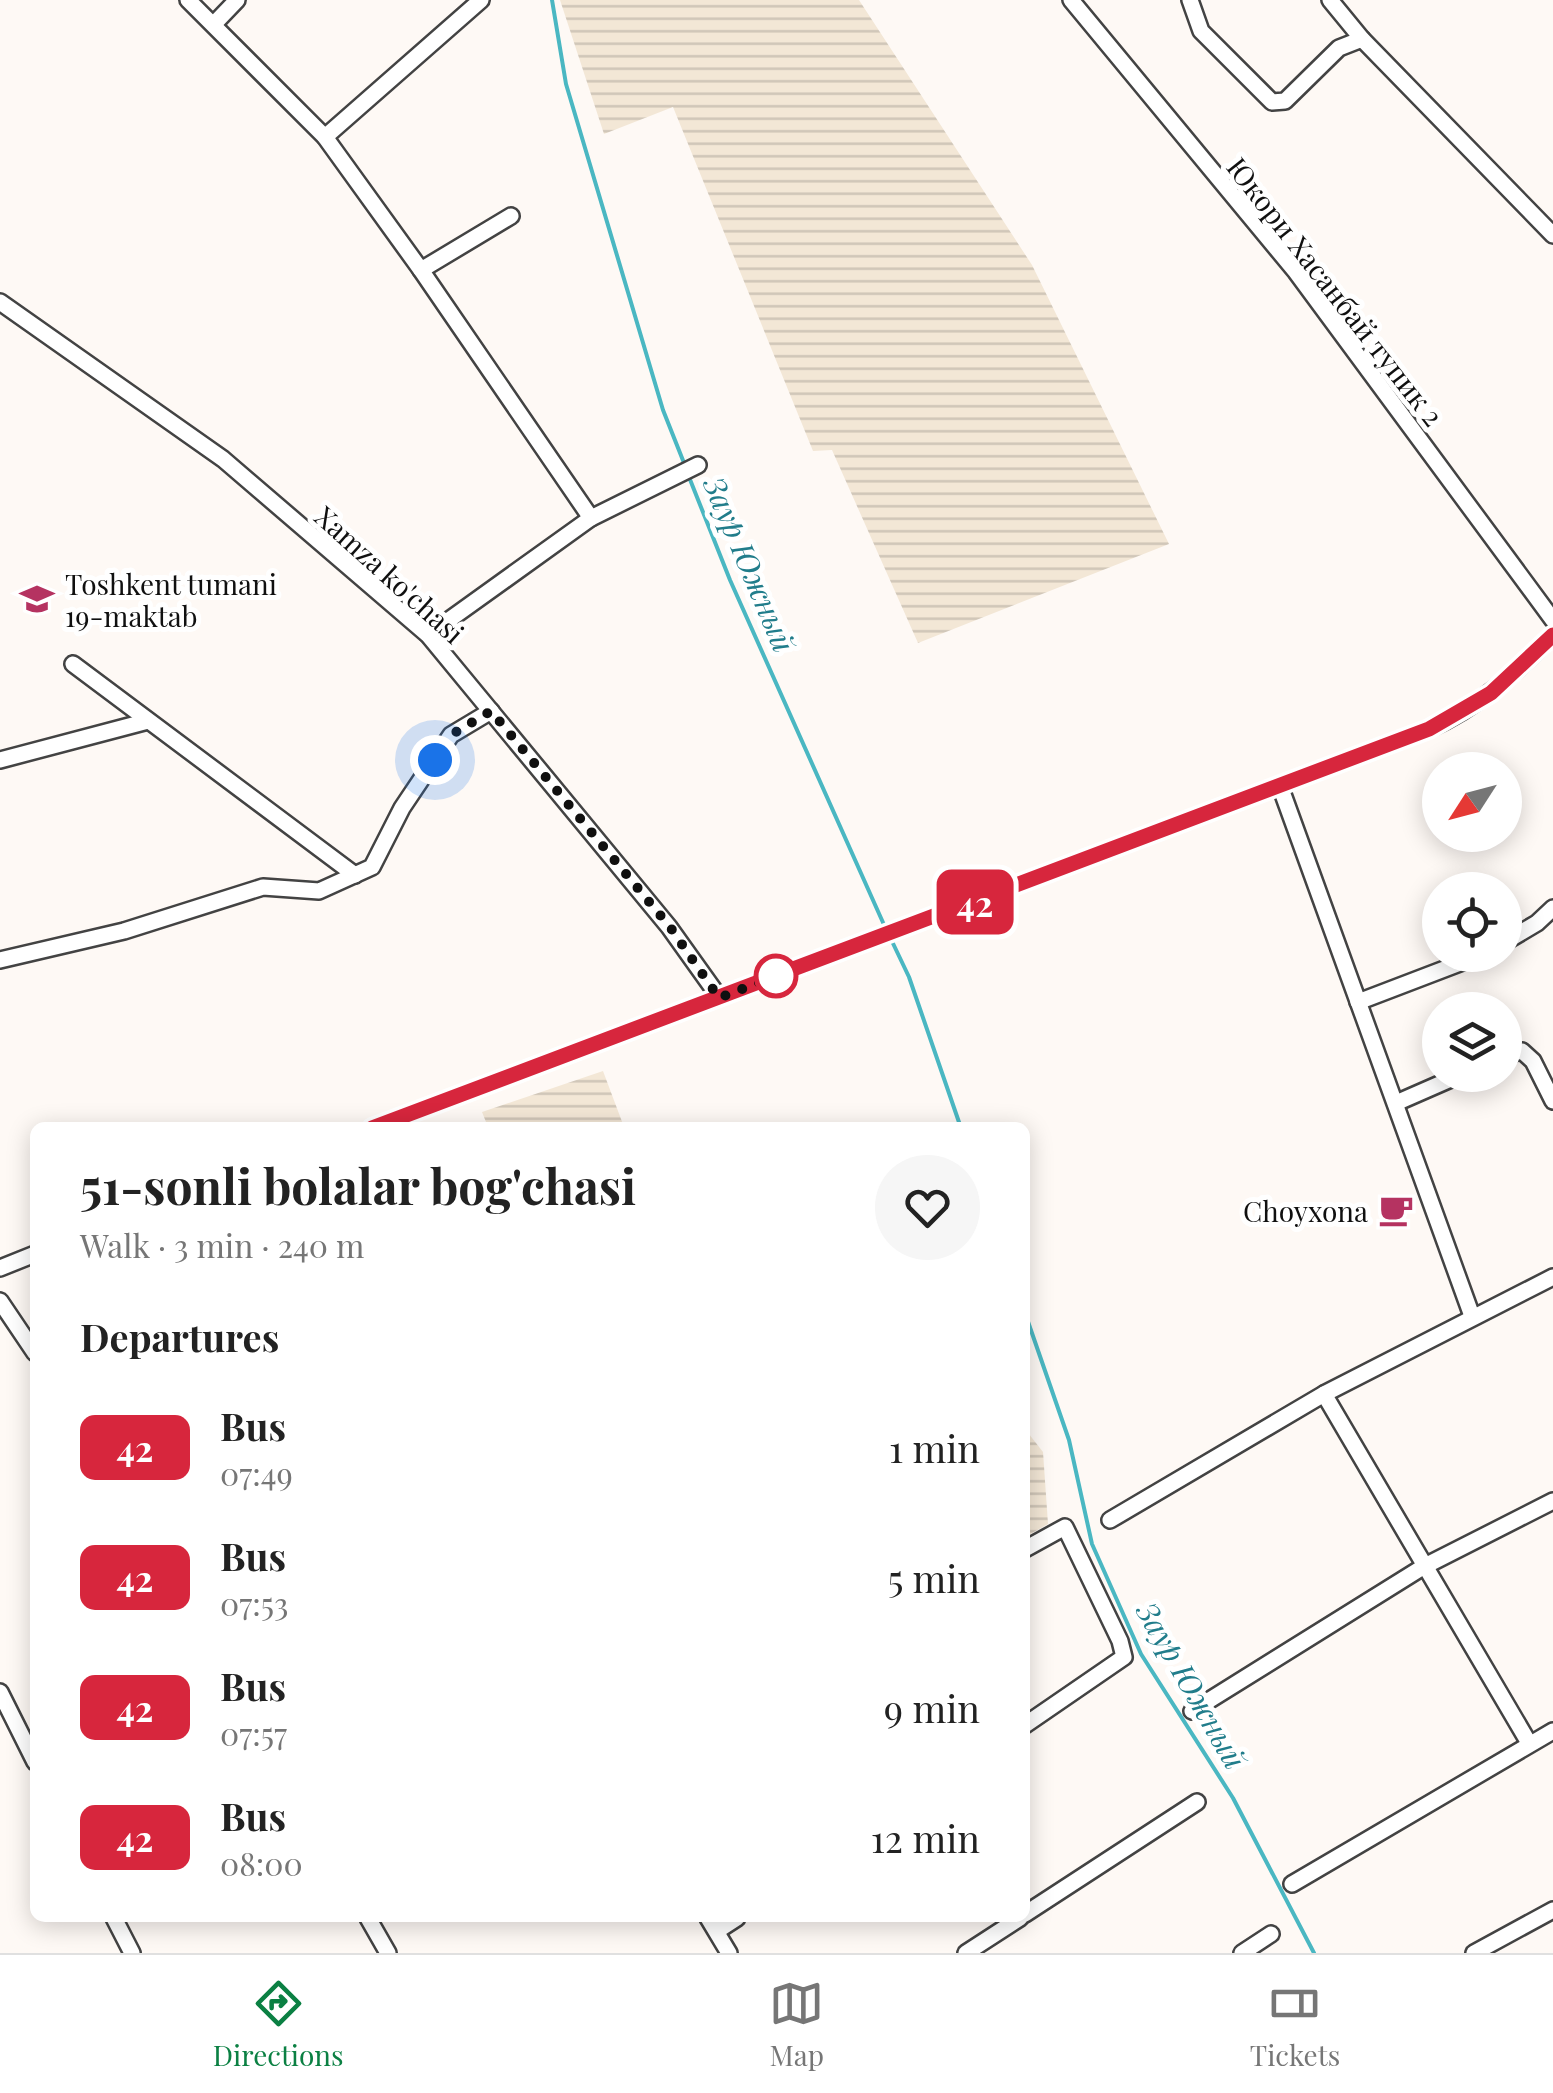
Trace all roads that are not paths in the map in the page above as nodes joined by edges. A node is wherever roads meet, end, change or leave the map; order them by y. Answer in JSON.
{"nodes":[{"id":1,"x":188,"y":0,"type":"edge"},
{"id":2,"x":237,"y":0,"type":"edge"},
{"id":3,"x":481,"y":0,"type":"edge"},
{"id":4,"x":1070,"y":0,"type":"edge"},
{"id":5,"x":1190,"y":0,"type":"edge"},
{"id":6,"x":1330,"y":0,"type":"edge"},
{"id":7,"x":214,"y":24,"type":"junction"},
{"id":8,"x":1362,"y":39,"type":"junction"},
{"id":9,"x":324,"y":138,"type":"junction"},
{"id":10,"x":511,"y":216,"type":"dead end"},
{"id":11,"x":1553,"y":234,"type":"edge"},
{"id":12,"x":421,"y":270,"type":"junction"},
{"id":13,"x":0,"y":302,"type":"edge"},
{"id":14,"x":698,"y":466,"type":"dead end"},
{"id":15,"x":590,"y":518,"type":"junction"},
{"id":16,"x":1553,"y":620,"type":"edge"},
{"id":17,"x":1553,"y":635,"type":"edge"},
{"id":18,"x":428,"y":636,"type":"junction"},
{"id":19,"x":73,"y":664,"type":"dead end"},
{"id":20,"x":491,"y":711,"type":"junction"},
{"id":21,"x":148,"y":720,"type":"junction"},
{"id":22,"x":0,"y":760,"type":"edge"},
{"id":23,"x":1280,"y":786,"type":"junction"},
{"id":24,"x":355,"y":875,"type":"junction"},
{"id":25,"x":1553,"y":908,"type":"edge"},
{"id":26,"x":1522,"y":932,"type":"edge"},
{"id":27,"x":0,"y":960,"type":"edge"},
{"id":28,"x":1437,"y":972,"type":"edge"},
{"id":29,"x":719,"y":998,"type":"junction"},
{"id":30,"x":1358,"y":1002,"type":"junction"},
{"id":31,"x":1522,"y":1052,"type":"edge"},
{"id":32,"x":1422,"y":1092,"type":"edge"},
{"id":33,"x":1553,"y":1101,"type":"edge"},
{"id":34,"x":1396,"y":1103,"type":"junction"},
{"id":35,"x":388,"y":1122,"type":"edge"},
{"id":36,"x":30,"y":1256,"type":"edge"},
{"id":37,"x":0,"y":1268,"type":"edge"},
{"id":38,"x":1553,"y":1278,"type":"edge"},
{"id":39,"x":0,"y":1302,"type":"edge"},
{"id":40,"x":1472,"y":1316,"type":"junction"},
{"id":41,"x":30,"y":1345,"type":"edge"},
{"id":42,"x":1324,"y":1394,"type":"junction"},
{"id":43,"x":1553,"y":1500,"type":"edge"},
{"id":44,"x":1110,"y":1520,"type":"dead end"},
{"id":45,"x":1030,"y":1546,"type":"edge"},
{"id":46,"x":1424,"y":1567,"type":"junction"},
{"id":47,"x":0,"y":1692,"type":"edge"},
{"id":48,"x":1192,"y":1711,"type":"dead end"},
{"id":49,"x":1030,"y":1722,"type":"edge"},
{"id":50,"x":1553,"y":1731,"type":"edge"},
{"id":51,"x":1530,"y":1743,"type":"junction"},
{"id":52,"x":30,"y":1752,"type":"edge"},
{"id":53,"x":1197,"y":1802,"type":"dead end"},
{"id":54,"x":1292,"y":1884,"type":"dead end"},
{"id":55,"x":1553,"y":1910,"type":"edge"},
{"id":56,"x":1030,"y":1911,"type":"edge"},
{"id":57,"x":116,"y":1922,"type":"edge"},
{"id":58,"x":370,"y":1922,"type":"edge"},
{"id":59,"x":1014,"y":1922,"type":"edge"},
{"id":60,"x":712,"y":1924,"type":"edge"},
{"id":61,"x":1271,"y":1934,"type":"dead end"},
{"id":62,"x":132,"y":1953,"type":"edge"},
{"id":63,"x":388,"y":1953,"type":"edge"},
{"id":64,"x":729,"y":1953,"type":"edge"},
{"id":65,"x":966,"y":1953,"type":"edge"},
{"id":66,"x":1242,"y":1953,"type":"edge"},
{"id":67,"x":1474,"y":1953,"type":"edge"}],
"edges":[{"from":1,"to":7,"type":"street"},
{"from":2,"to":7,"type":"street"},
{"from":3,"to":9,"type":"street"},
{"from":4,"to":16,"type":"street","name":"Юкори Хасанбай тупик 2"},
{"from":5,"to":8,"type":"street"},
{"from":6,"to":8,"type":"street"},
{"from":7,"to":9,"type":"street"},
{"from":8,"to":11,"type":"street"},
{"from":9,"to":12,"type":"street"},
{"from":10,"to":12,"type":"street"},
{"from":12,"to":15,"type":"street"},
{"from":13,"to":18,"type":"street","name":"Xamza ko'chasi"},
{"from":14,"to":15,"type":"street"},
{"from":15,"to":18,"type":"street"},
{"from":17,"to":23,"type":"street"},
{"from":18,"to":20,"type":"street","name":"Xamza ko'chasi"},
{"from":19,"to":21,"type":"street"},
{"from":20,"to":24,"type":"street"},
{"from":20,"to":29,"type":"street","name":"Xamza ko'chasi"},
{"from":21,"to":22,"type":"street"},
{"from":21,"to":24,"type":"street"},
{"from":23,"to":29,"type":"street"},
{"from":23,"to":30,"type":"street"},
{"from":24,"to":27,"type":"street"},
{"from":25,"to":26,"type":"street"},
{"from":28,"to":30,"type":"street"},
{"from":29,"to":35,"type":"street"},
{"from":30,"to":34,"type":"street"},
{"from":31,"to":33,"type":"street"},
{"from":32,"to":34,"type":"street"},
{"from":34,"to":40,"type":"street"},
{"from":36,"to":37,"type":"street"},
{"from":38,"to":40,"type":"street"},
{"from":39,"to":41,"type":"street"},
{"from":40,"to":42,"type":"street"},
{"from":42,"to":44,"type":"street"},
{"from":42,"to":46,"type":"street"},
{"from":43,"to":46,"type":"street"},
{"from":45,"to":49,"type":"street"},
{"from":46,"to":48,"type":"street"},
{"from":46,"to":51,"type":"street"},
{"from":47,"to":52,"type":"street"},
{"from":50,"to":51,"type":"street"},
{"from":51,"to":54,"type":"street"},
{"from":53,"to":56,"type":"street"},
{"from":55,"to":67,"type":"street"},
{"from":57,"to":62,"type":"street"},
{"from":58,"to":63,"type":"street"},
{"from":59,"to":65,"type":"street"},
{"from":60,"to":64,"type":"street"},
{"from":61,"to":66,"type":"street"}]}
